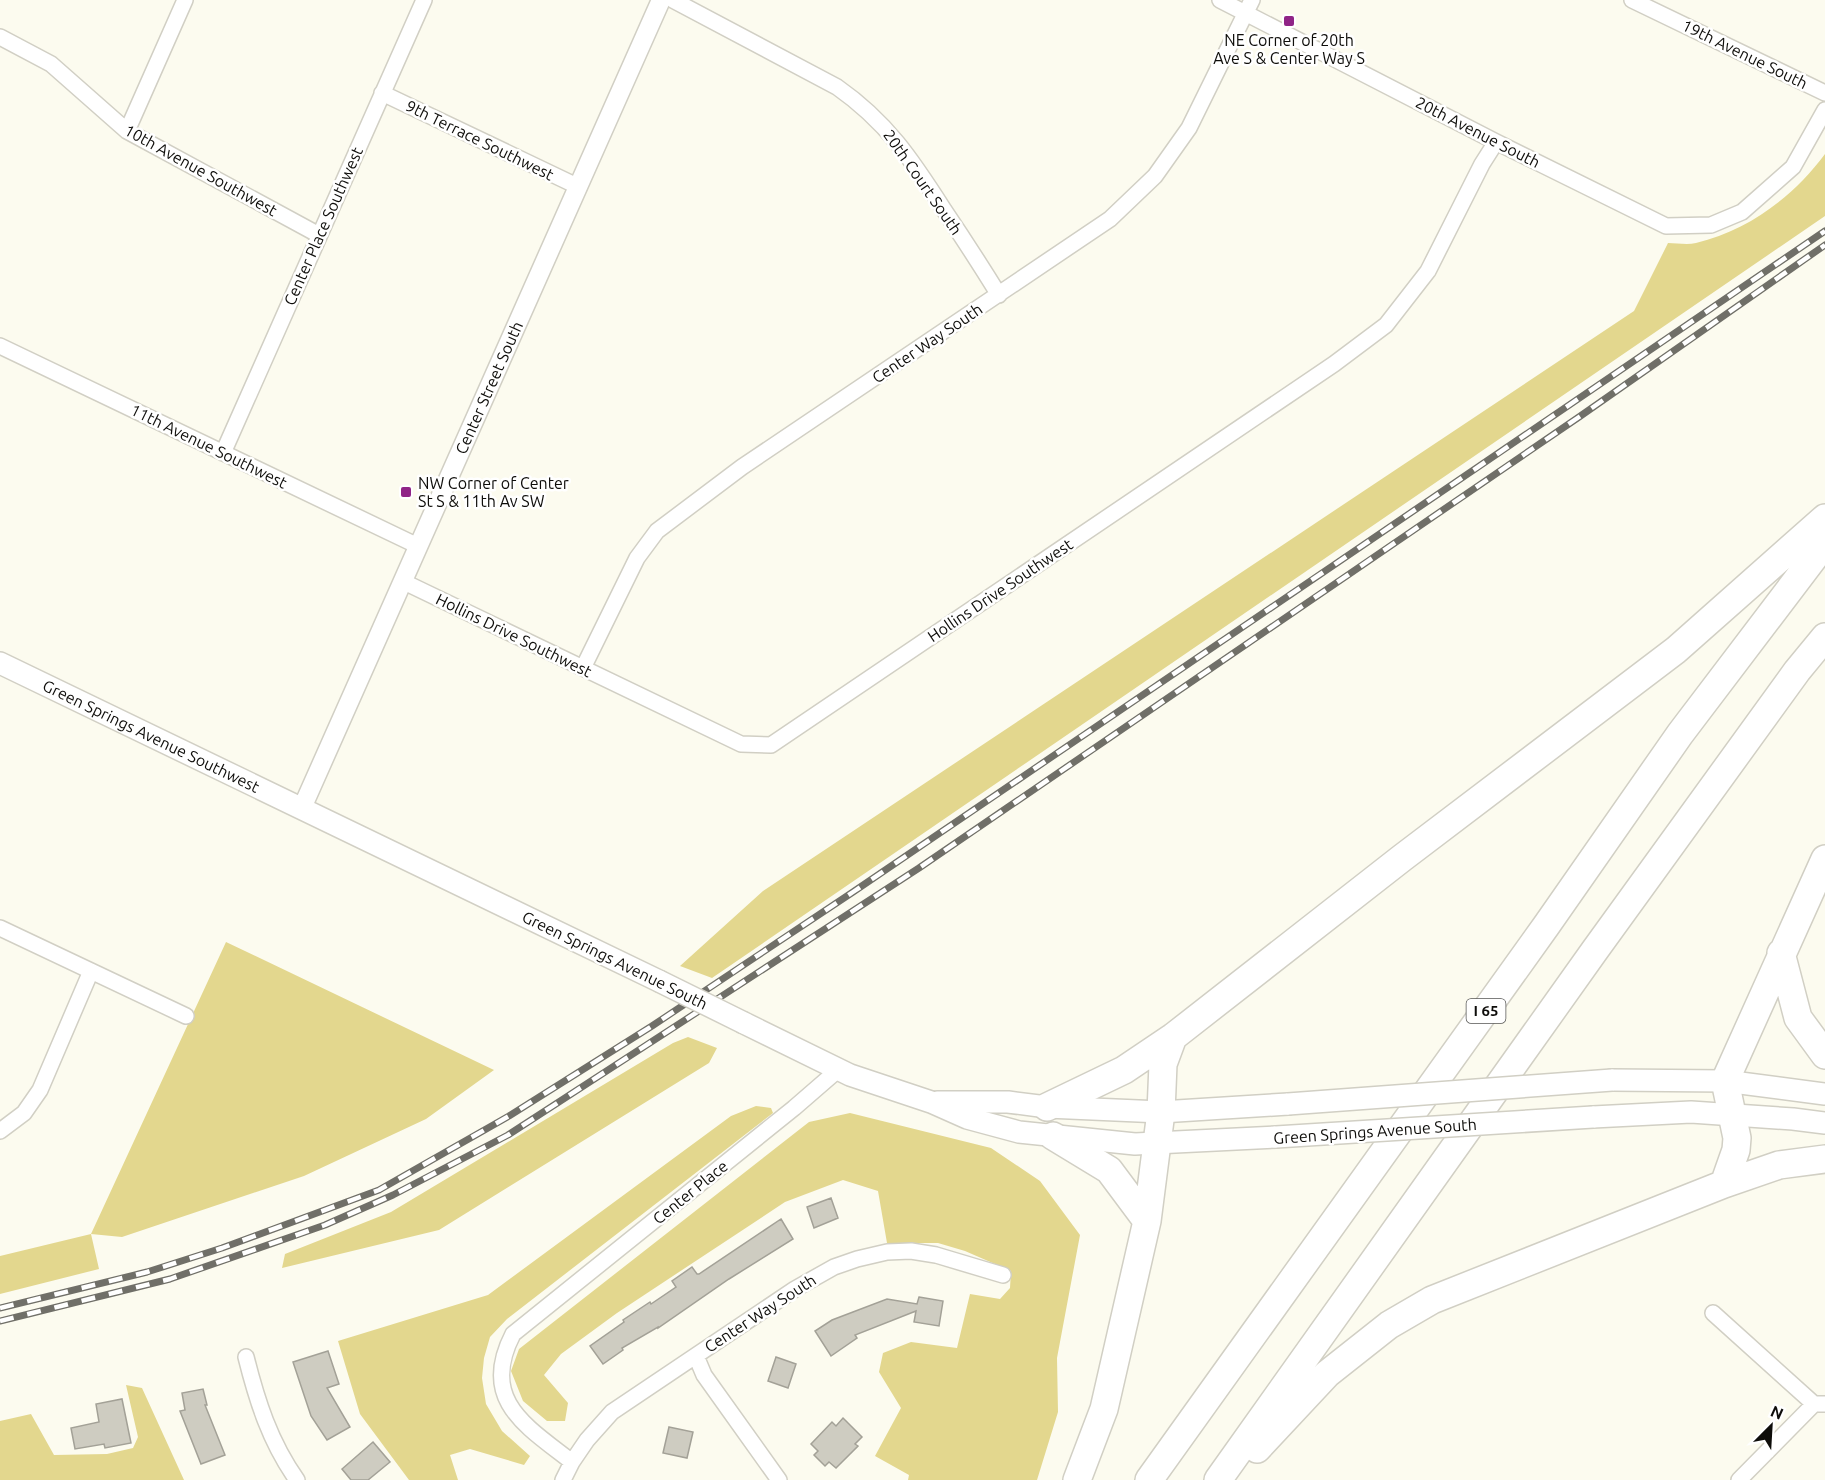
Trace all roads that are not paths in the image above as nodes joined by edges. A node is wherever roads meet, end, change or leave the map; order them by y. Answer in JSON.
{"nodes":[{"id":1,"x":185,"y":0,"type":"edge"},
{"id":2,"x":424,"y":0,"type":"edge"},
{"id":3,"x":661,"y":0,"type":"edge"},
{"id":4,"x":673,"y":0,"type":"edge"},
{"id":5,"x":1220,"y":0,"type":"edge"},
{"id":6,"x":1632,"y":0,"type":"edge"},
{"id":7,"x":1249,"y":6,"type":"edge"},
{"id":8,"x":0,"y":37,"type":"edge"},
{"id":9,"x":382,"y":93,"type":"junction"},
{"id":10,"x":1825,"y":93,"type":"edge"},
{"id":11,"x":1825,"y":110,"type":"edge"},
{"id":12,"x":127,"y":131,"type":"junction"},
{"id":13,"x":1496,"y":142,"type":"junction"},
{"id":14,"x":579,"y":187,"type":"junction"},
{"id":15,"x":319,"y":235,"type":"junction"},
{"id":16,"x":999,"y":295,"type":"junction"},
{"id":17,"x":0,"y":346,"type":"edge"},
{"id":18,"x":223,"y":453,"type":"junction"},
{"id":19,"x":1825,"y":518,"type":"edge"},
{"id":20,"x":1825,"y":543,"type":"edge"},
{"id":21,"x":418,"y":546,"type":"junction"},
{"id":22,"x":402,"y":581,"type":"junction"},
{"id":23,"x":1825,"y":637,"type":"edge"},
{"id":24,"x":0,"y":663,"type":"edge"},
{"id":25,"x":583,"y":668,"type":"junction"},
{"id":26,"x":302,"y":808,"type":"junction"},
{"id":27,"x":1825,"y":859,"type":"edge"},
{"id":28,"x":0,"y":928,"type":"edge"},
{"id":29,"x":1781,"y":953,"type":"junction"},
{"id":30,"x":91,"y":971,"type":"junction"},
{"id":31,"x":186,"y":1016,"type":"dead end"},
{"id":32,"x":1173,"y":1036,"type":"junction"},
{"id":33,"x":1825,"y":1054,"type":"edge"},
{"id":34,"x":839,"y":1069,"type":"junction"},
{"id":35,"x":1725,"y":1081,"type":"junction"},
{"id":36,"x":1825,"y":1094,"type":"edge"},
{"id":37,"x":931,"y":1102,"type":"junction"},
{"id":38,"x":1047,"y":1107,"type":"junction"},
{"id":39,"x":1161,"y":1112,"type":"junction"},
{"id":40,"x":1731,"y":1113,"type":"junction"},
{"id":41,"x":1825,"y":1124,"type":"edge"},
{"id":42,"x":0,"y":1131,"type":"edge"},
{"id":43,"x":1053,"y":1136,"type":"junction"},
{"id":44,"x":1158,"y":1144,"type":"junction"},
{"id":45,"x":1825,"y":1159,"type":"edge"},
{"id":46,"x":1724,"y":1184,"type":"junction"},
{"id":47,"x":1147,"y":1221,"type":"junction"},
{"id":48,"x":1003,"y":1275,"type":"dead end"},
{"id":49,"x":1713,"y":1313,"type":"dead end"},
{"id":50,"x":696,"y":1356,"type":"junction"},
{"id":51,"x":246,"y":1357,"type":"dead end"},
{"id":52,"x":1819,"y":1404,"type":"edge"},
{"id":53,"x":572,"y":1462,"type":"junction"},
{"id":54,"x":297,"y":1480,"type":"edge"},
{"id":55,"x":563,"y":1480,"type":"edge"},
{"id":56,"x":779,"y":1480,"type":"edge"},
{"id":57,"x":1077,"y":1480,"type":"edge"},
{"id":58,"x":1149,"y":1480,"type":"edge"},
{"id":59,"x":1218,"y":1480,"type":"edge"},
{"id":60,"x":1228,"y":1480,"type":"edge"},
{"id":61,"x":1739,"y":1480,"type":"edge"}],
"edges":[{"from":1,"to":12,"type":"street"},
{"from":2,"to":9,"type":"street","name":"Center Place Southwest"},
{"from":3,"to":14,"type":"street","name":"Center Street South"},
{"from":4,"to":16,"type":"street","name":"20th Court South"},
{"from":5,"to":7,"type":"street","name":"20th Avenue South"},
{"from":6,"to":10,"type":"street","name":"19th Avenue South"},
{"from":7,"to":13,"type":"street","name":"20th Avenue South"},
{"from":7,"to":16,"type":"street","name":"Center Way South"},
{"from":8,"to":12,"type":"street","name":"10th Avenue Southwest"},
{"from":9,"to":14,"type":"street","name":"9th Terrace Southwest"},
{"from":9,"to":15,"type":"street","name":"Center Place Southwest"},
{"from":11,"to":13,"type":"street","name":"20th Avenue South"},
{"from":12,"to":15,"type":"street","name":"10th Avenue Southwest"},
{"from":13,"to":25,"type":"street","name":"Hollins Drive Southwest"},
{"from":14,"to":21,"type":"street","name":"Center Street South"},
{"from":15,"to":18,"type":"street","name":"Center Place Southwest"},
{"from":16,"to":25,"type":"street","name":"Center Way South"},
{"from":17,"to":18,"type":"street","name":"11th Avenue Southwest"},
{"from":18,"to":21,"type":"street","name":"11th Avenue Southwest"},
{"from":19,"to":32,"type":"highway"},
{"from":20,"to":58,"type":"highway","number":"I 65"},
{"from":21,"to":22,"type":"street","name":"Center Street South"},
{"from":22,"to":25,"type":"street","name":"Hollins Drive Southwest"},
{"from":22,"to":26,"type":"street","name":"Center Street South"},
{"from":23,"to":59,"type":"highway"},
{"from":24,"to":26,"type":"main road","name":"Green Springs Avenue Southwest"},
{"from":26,"to":34,"type":"main road","name":"Green Springs Avenue South","bridge":true},
{"from":27,"to":29,"type":"highway"},
{"from":28,"to":30,"type":"street"},
{"from":29,"to":33,"type":"highway"},
{"from":29,"to":35,"type":"highway"},
{"from":30,"to":31,"type":"street"},
{"from":30,"to":42,"type":"street"},
{"from":32,"to":38,"type":"highway"},
{"from":32,"to":39,"type":"highway"},
{"from":34,"to":37,"type":"main road","name":"Green Springs Avenue South"},
{"from":34,"to":53,"type":"street","name":"Center Place"},
{"from":35,"to":36,"type":"main road","name":"Green Springs Avenue South"},
{"from":35,"to":39,"type":"main road","name":"Green Springs Avenue South","bridge":true},
{"from":35,"to":40,"type":"highway"},
{"from":37,"to":38,"type":"main road","name":"Green Springs Avenue South"},
{"from":37,"to":43,"type":"main road","name":"Green Springs Avenue South"},
{"from":38,"to":39,"type":"main road","name":"Green Springs Avenue South"},
{"from":39,"to":44,"type":"highway"},
{"from":40,"to":41,"type":"main road","name":"Green Springs Avenue South"},
{"from":40,"to":44,"type":"main road","name":"Green Springs Avenue South","bridge":true},
{"from":40,"to":46,"type":"highway"},
{"from":43,"to":44,"type":"main road","name":"Green Springs Avenue South"},
{"from":43,"to":47,"type":"highway"},
{"from":44,"to":47,"type":"highway"},
{"from":45,"to":46,"type":"highway"},
{"from":46,"to":60,"type":"highway"},
{"from":47,"to":57,"type":"highway"},
{"from":48,"to":50,"type":"street","name":"Center Way South"},
{"from":49,"to":52,"type":"street"},
{"from":50,"to":53,"type":"street","name":"Center Way South"},
{"from":50,"to":56,"type":"street"},
{"from":51,"to":54,"type":"street"},
{"from":52,"to":61,"type":"street"},
{"from":53,"to":55,"type":"street","name":"Center Way South"}]}
